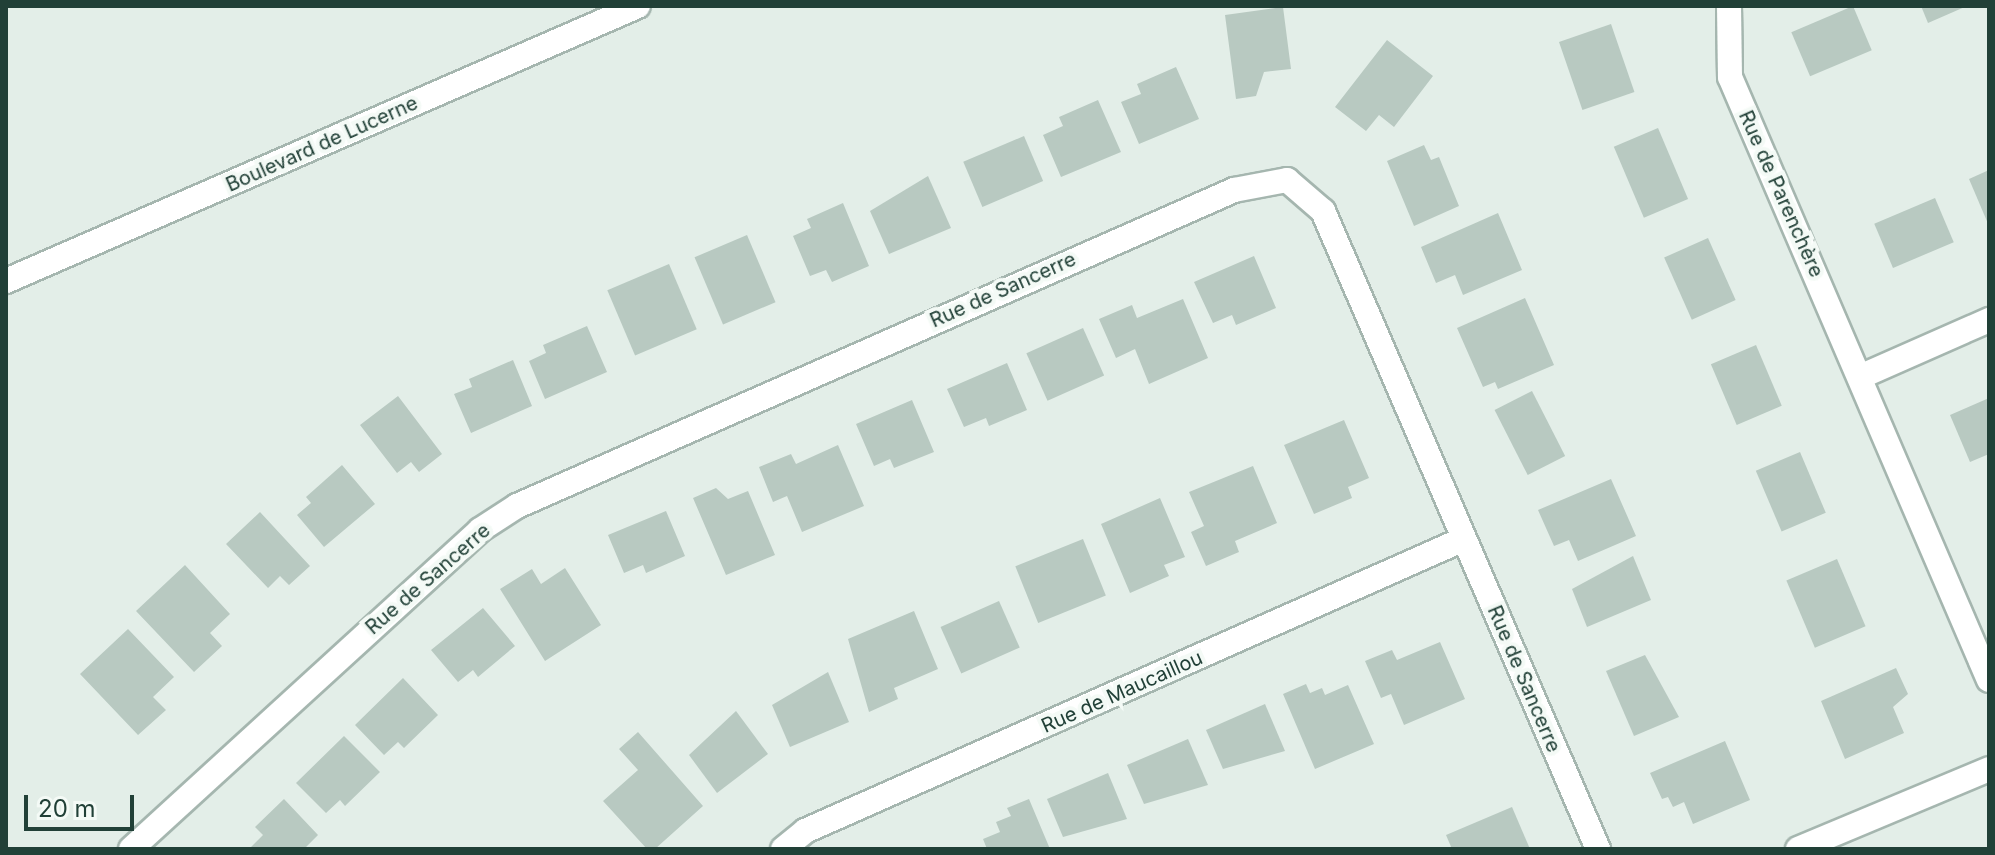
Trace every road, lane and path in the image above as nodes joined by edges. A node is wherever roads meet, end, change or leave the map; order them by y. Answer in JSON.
{"nodes":[{"id":1,"x":638,"y":6,"type":"edge"},
{"id":2,"x":1729,"y":6,"type":"edge"},
{"id":3,"x":6,"y":281,"type":"edge"},
{"id":4,"x":1989,"y":320,"type":"edge"},
{"id":5,"x":1862,"y":376,"type":"junction"},
{"id":6,"x":1464,"y":539,"type":"junction"},
{"id":7,"x":1989,"y":680,"type":"edge"},
{"id":8,"x":1989,"y":769,"type":"edge"},
{"id":9,"x":131,"y":849,"type":"edge"},
{"id":10,"x":783,"y":849,"type":"edge"},
{"id":11,"x":1598,"y":849,"type":"edge"},
{"id":12,"x":1798,"y":849,"type":"edge"}],
"edges":[{"from":1,"to":3,"type":"street","name":"Boulevard de Lucerne"},
{"from":2,"to":5,"type":"street","name":"Rue de Parenchère"},
{"from":4,"to":5,"type":"street"},
{"from":5,"to":7,"type":"street","name":"Rue de Parenchère"},
{"from":6,"to":9,"type":"street","name":"Rue de Sancerre"},
{"from":6,"to":10,"type":"street","name":"Rue de Maucaillou"},
{"from":6,"to":11,"type":"street","name":"Rue de Sancerre"},
{"from":8,"to":12,"type":"street"}]}
